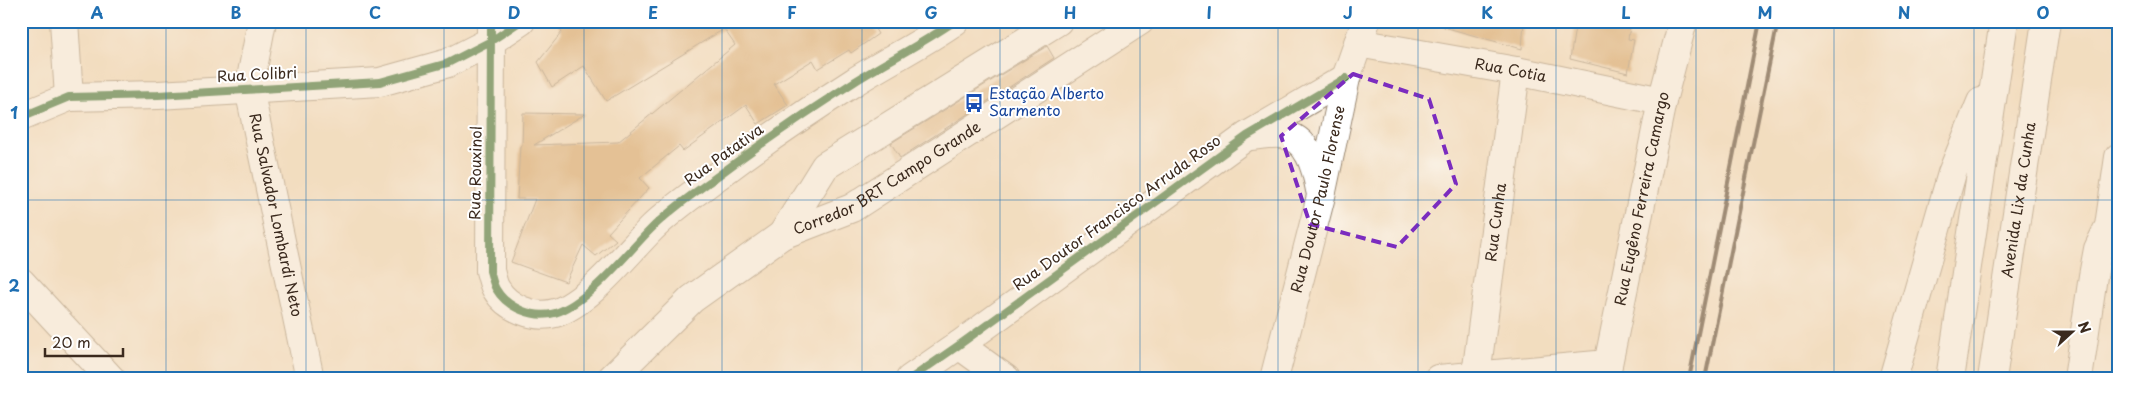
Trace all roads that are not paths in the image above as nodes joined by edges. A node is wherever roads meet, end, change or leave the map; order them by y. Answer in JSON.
{"nodes":[{"id":1,"x":64,"y":21,"type":"edge"},
{"id":2,"x":262,"y":21,"type":"edge"},
{"id":3,"x":521,"y":21,"type":"edge"},
{"id":4,"x":954,"y":21,"type":"edge"},
{"id":5,"x":1058,"y":21,"type":"edge"},
{"id":6,"x":1140,"y":21,"type":"edge"},
{"id":7,"x":1683,"y":21,"type":"edge"},
{"id":8,"x":2004,"y":21,"type":"edge"},
{"id":9,"x":2046,"y":21,"type":"edge"},
{"id":10,"x":491,"y":31,"type":"edge"},
{"id":11,"x":1362,"y":32,"type":"edge"},
{"id":12,"x":1998,"y":61,"type":"junction"},
{"id":13,"x":1516,"y":71,"type":"junction"},
{"id":14,"x":1346,"y":78,"type":"junction"},
{"id":15,"x":249,"y":90,"type":"junction"},
{"id":16,"x":69,"y":97,"type":"junction"},
{"id":17,"x":1662,"y":101,"type":"junction"},
{"id":18,"x":21,"y":117,"type":"edge"},
{"id":19,"x":1247,"y":136,"type":"junction"},
{"id":20,"x":2119,"y":157,"type":"edge"},
{"id":21,"x":1321,"y":196,"type":"junction"},
{"id":22,"x":782,"y":235,"type":"junction"},
{"id":23,"x":21,"y":282,"type":"edge"},
{"id":24,"x":522,"y":310,"type":"joint"},
{"id":25,"x":960,"y":345,"type":"junction"},
{"id":26,"x":1606,"y":371,"type":"edge"},
{"id":27,"x":1476,"y":375,"type":"junction"},
{"id":28,"x":917,"y":376,"type":"edge"},
{"id":29,"x":111,"y":379,"type":"edge"},
{"id":30,"x":310,"y":379,"type":"edge"},
{"id":31,"x":611,"y":379,"type":"edge"},
{"id":32,"x":1006,"y":379,"type":"edge"},
{"id":33,"x":1274,"y":379,"type":"edge"},
{"id":34,"x":1438,"y":379,"type":"edge"},
{"id":35,"x":1893,"y":379,"type":"edge"},
{"id":36,"x":1950,"y":379,"type":"edge"},
{"id":37,"x":1992,"y":379,"type":"edge"},
{"id":38,"x":2078,"y":379,"type":"edge"}],
"edges":[{"from":1,"to":16,"type":"main road"},
{"from":2,"to":15,"type":"main road","name":"Rua Salvador Lombardi Neto"},
{"from":3,"to":10,"type":"main road","name":"Rua Colibri"},
{"from":4,"to":24,"type":"main road","name":"Rua Patativa"},
{"from":5,"to":22,"type":"main road","name":"Corredor BRT Campo Grande"},
{"from":6,"to":22,"type":"main road","name":"Corredor BRT Campo Grande"},
{"from":7,"to":17,"type":"main road","name":"Rua Eugêno Ferreira Camargo"},
{"from":8,"to":12,"type":"main road"},
{"from":9,"to":37,"type":"main road","name":"Avenida Lix da Cunha"},
{"from":10,"to":15,"type":"main road","name":"Rua Colibri"},
{"from":10,"to":24,"type":"main road","name":"Rua Rouxinol"},
{"from":11,"to":13,"type":"main road","name":"Rua Cotia"},
{"from":11,"to":14,"type":"main road","name":"Rua Doutor Paulo Florense"},
{"from":12,"to":35,"type":"main road"},
{"from":12,"to":36,"type":"main road"},
{"from":13,"to":17,"type":"main road","name":"Rua Cotia"},
{"from":13,"to":27,"type":"main road","name":"Rua Cunha"},
{"from":14,"to":19,"type":"main road","name":"Rua Doutor Francisco Arruda Roso"},
{"from":14,"to":21,"type":"main road","name":"Rua Doutor Paulo Florense"},
{"from":15,"to":16,"type":"main road","name":"Rua Colibri"},
{"from":15,"to":30,"type":"main road","name":"Rua Salvador Lombardi Neto"},
{"from":16,"to":18,"type":"main road","name":"Rua Colibri"},
{"from":17,"to":26,"type":"main road","name":"Rua Eugêno Ferreira Camargo"},
{"from":19,"to":21,"type":"main road"},
{"from":19,"to":25,"type":"main road","name":"Rua Doutor Francisco Arruda Roso"},
{"from":20,"to":38,"type":"main road"},
{"from":21,"to":33,"type":"main road","name":"Rua Doutor Paulo Florense"},
{"from":22,"to":31,"type":"main road","name":"Corredor BRT Campo Grande"},
{"from":23,"to":29,"type":"main road"},
{"from":25,"to":28,"type":"main road","name":"Rua Doutor Francisco Arruda Roso"},
{"from":25,"to":32,"type":"main road"},
{"from":26,"to":27,"type":"main road"},
{"from":27,"to":34,"type":"main road"}]}
